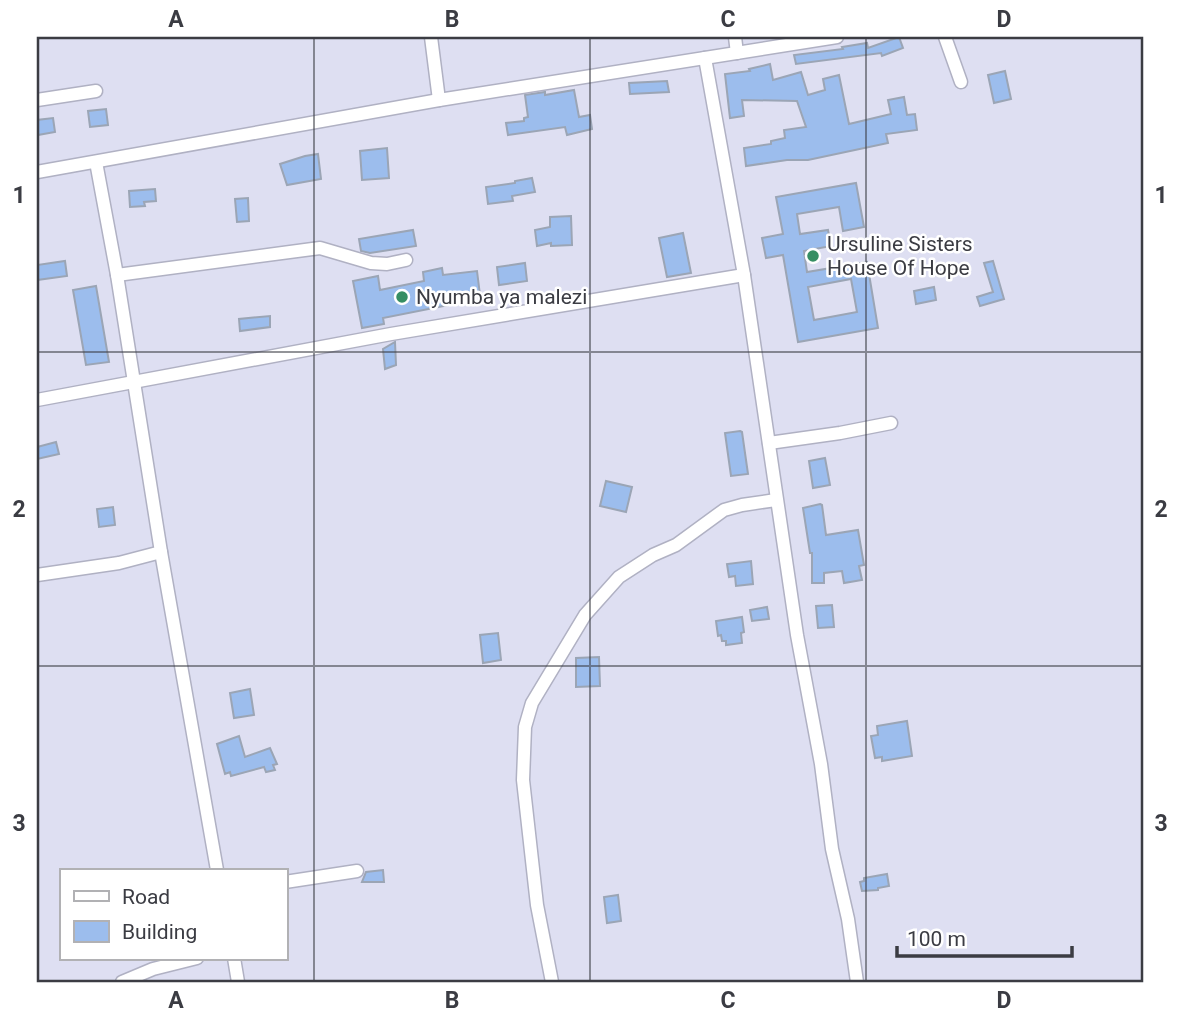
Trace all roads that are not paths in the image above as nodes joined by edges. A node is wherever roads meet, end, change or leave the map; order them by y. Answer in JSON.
{"nodes":[{"id":1,"x":431,"y":37,"type":"edge"},
{"id":2,"x":735,"y":37,"type":"edge"},
{"id":3,"x":837,"y":37,"type":"edge"},
{"id":4,"x":945,"y":37,"type":"edge"},
{"id":5,"x":737,"y":53,"type":"junction"},
{"id":6,"x":705,"y":58,"type":"junction"},
{"id":7,"x":961,"y":82,"type":"dead end"},
{"id":8,"x":96,"y":90,"type":"dead end"},
{"id":9,"x":37,"y":100,"type":"edge"},
{"id":10,"x":439,"y":100,"type":"junction"},
{"id":11,"x":96,"y":162,"type":"junction"},
{"id":12,"x":37,"y":172,"type":"edge"},
{"id":13,"x":406,"y":260,"type":"dead end"},
{"id":14,"x":117,"y":275,"type":"junction"},
{"id":15,"x":744,"y":275,"type":"junction"},
{"id":16,"x":132,"y":382,"type":"junction"},
{"id":17,"x":37,"y":400,"type":"edge"},
{"id":18,"x":891,"y":423,"type":"dead end"},
{"id":19,"x":769,"y":443,"type":"junction"},
{"id":20,"x":776,"y":500,"type":"junction"},
{"id":21,"x":161,"y":552,"type":"junction"},
{"id":22,"x":37,"y":575,"type":"edge"},
{"id":23,"x":217,"y":869,"type":"edge"},
{"id":24,"x":357,"y":871,"type":"dead end"},
{"id":25,"x":287,"y":882,"type":"edge"},
{"id":26,"x":189,"y":960,"type":"edge"},
{"id":27,"x":234,"y":960,"type":"edge"},
{"id":28,"x":122,"y":982,"type":"edge"},
{"id":29,"x":238,"y":982,"type":"edge"},
{"id":30,"x":552,"y":982,"type":"edge"},
{"id":31,"x":857,"y":982,"type":"edge"}],
"edges":[{"from":1,"to":10,"type":"street"},
{"from":2,"to":5,"type":"street"},
{"from":3,"to":5,"type":"street"},
{"from":4,"to":7,"type":"street"},
{"from":5,"to":6,"type":"street"},
{"from":6,"to":10,"type":"street"},
{"from":6,"to":15,"type":"street"},
{"from":8,"to":9,"type":"street"},
{"from":10,"to":11,"type":"street"},
{"from":11,"to":12,"type":"street"},
{"from":11,"to":14,"type":"street"},
{"from":13,"to":14,"type":"street"},
{"from":14,"to":16,"type":"street"},
{"from":15,"to":16,"type":"street"},
{"from":15,"to":19,"type":"street"},
{"from":16,"to":17,"type":"street"},
{"from":16,"to":21,"type":"street"},
{"from":18,"to":19,"type":"street"},
{"from":19,"to":20,"type":"street"},
{"from":20,"to":30,"type":"street"},
{"from":20,"to":31,"type":"street"},
{"from":21,"to":22,"type":"street"},
{"from":21,"to":23,"type":"street"},
{"from":24,"to":25,"type":"street"},
{"from":26,"to":28,"type":"street"},
{"from":27,"to":29,"type":"street"}]}
